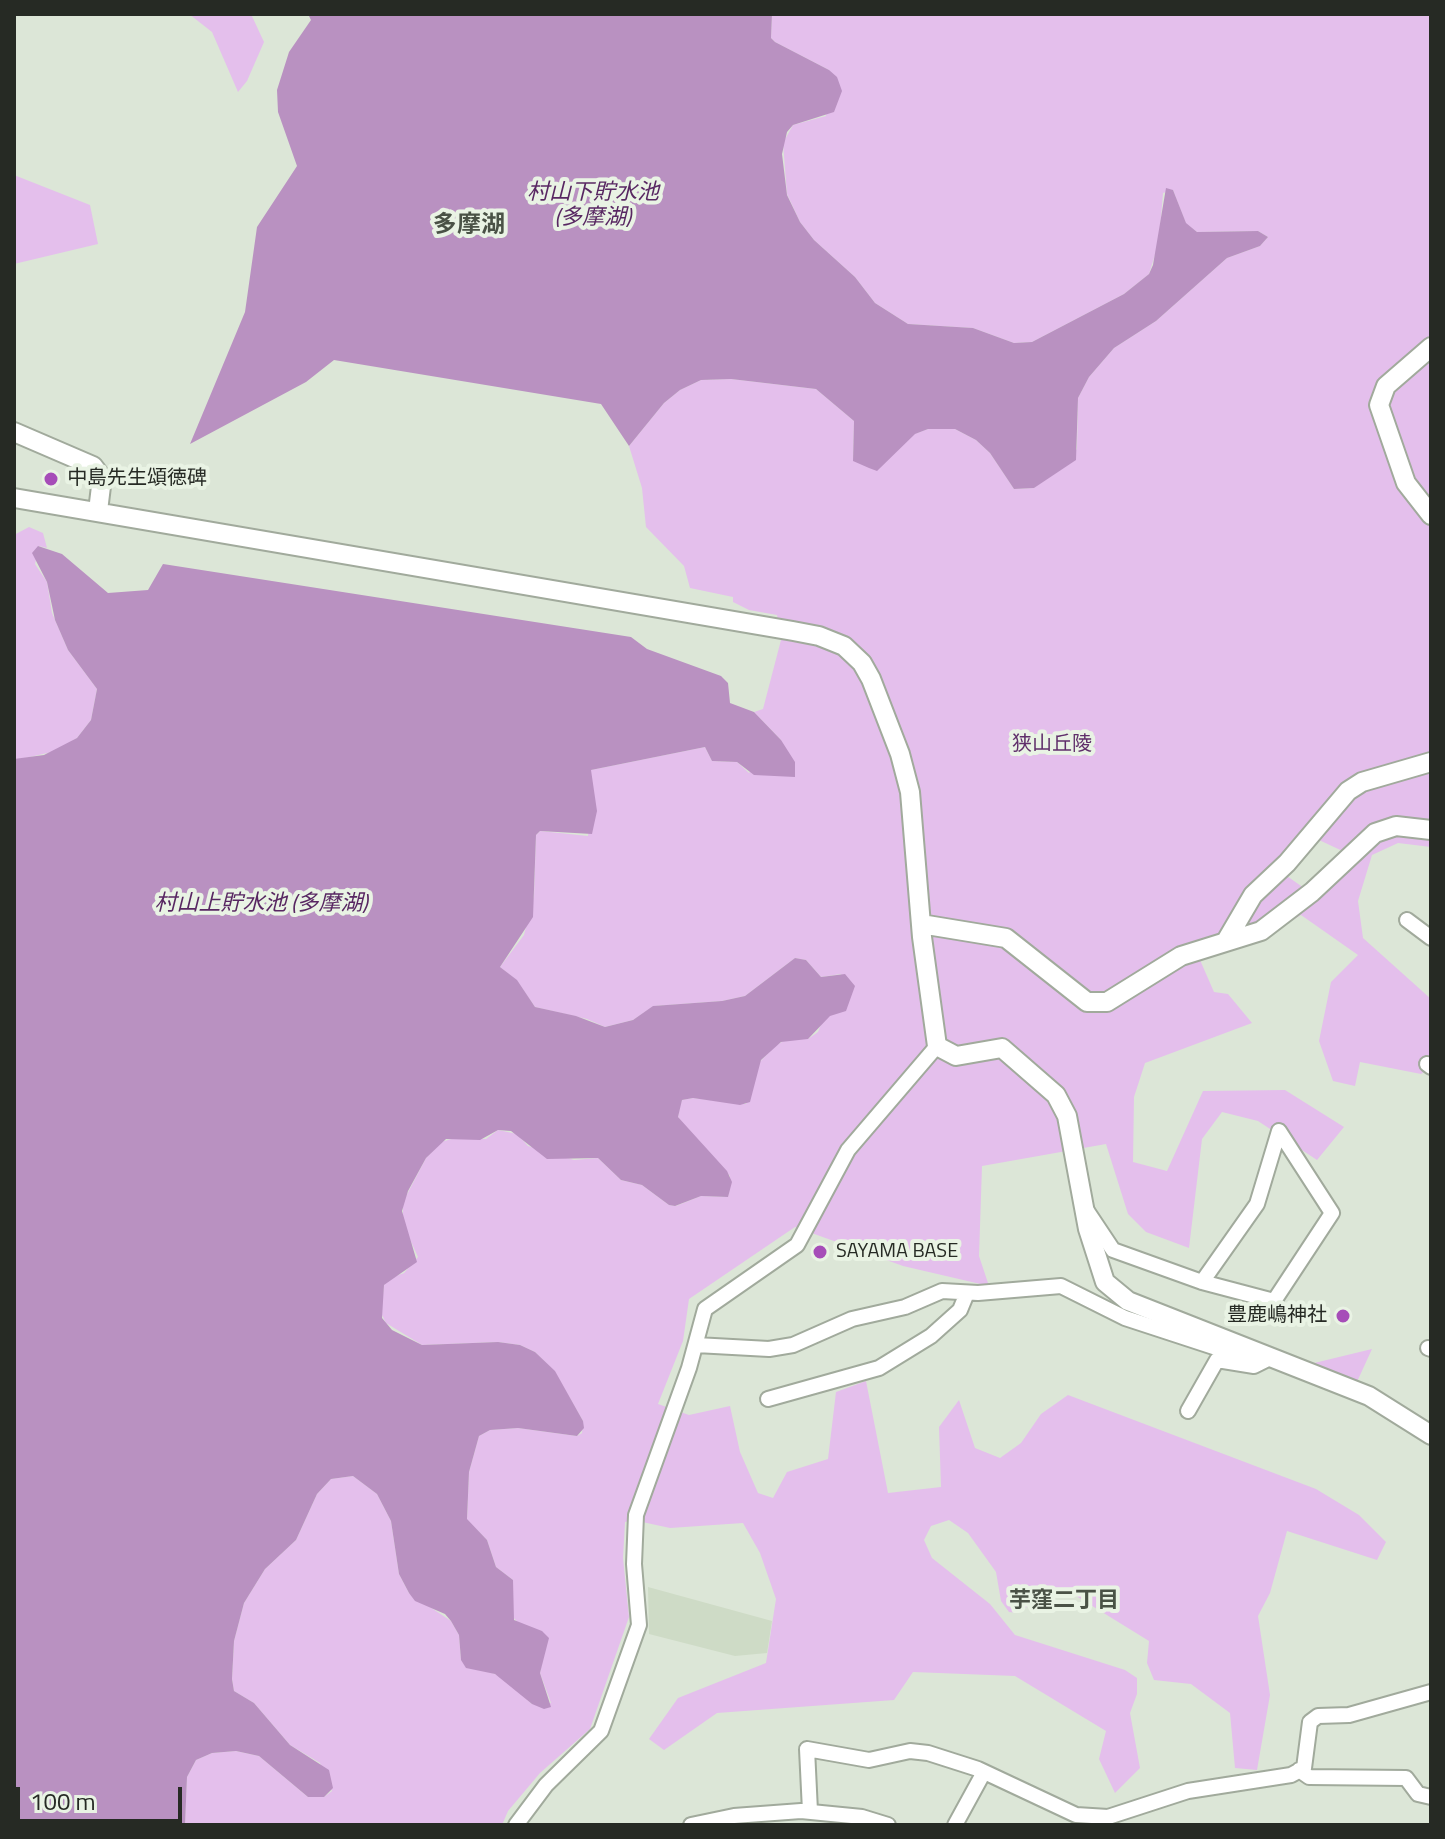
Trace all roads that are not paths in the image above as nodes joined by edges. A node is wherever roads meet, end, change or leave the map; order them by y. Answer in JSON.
{"nodes":[{"id":1,"x":1431,"y":347,"type":"edge"},
{"id":2,"x":14,"y":432,"type":"edge"},
{"id":3,"x":14,"y":498,"type":"edge"},
{"id":4,"x":98,"y":511,"type":"junction"},
{"id":5,"x":1431,"y":515,"type":"edge"},
{"id":6,"x":1431,"y":762,"type":"edge"},
{"id":7,"x":1431,"y":830,"type":"edge"},
{"id":8,"x":1407,"y":920,"type":"dead end"},
{"id":9,"x":921,"y":924,"type":"junction"},
{"id":10,"x":1431,"y":938,"type":"edge"},
{"id":11,"x":1226,"y":941,"type":"junction"},
{"id":12,"x":937,"y":1046,"type":"junction"},
{"id":13,"x":1085,"y":1208,"type":"junction"},
{"id":14,"x":1202,"y":1282,"type":"junction"},
{"id":15,"x":967,"y":1293,"type":"junction"},
{"id":16,"x":696,"y":1345,"type":"junction"},
{"id":17,"x":1265,"y":1354,"type":"junction"},
{"id":18,"x":768,"y":1399,"type":"dead end"},
{"id":19,"x":1188,"y":1411,"type":"dead end"},
{"id":20,"x":1431,"y":1435,"type":"edge"},
{"id":21,"x":1431,"y":1692,"type":"edge"},
{"id":22,"x":1299,"y":1770,"type":"junction"},
{"id":23,"x":984,"y":1772,"type":"junction"},
{"id":24,"x":1431,"y":1797,"type":"edge"},
{"id":25,"x":810,"y":1811,"type":"junction"},
{"id":26,"x":516,"y":1825,"type":"edge"},
{"id":27,"x":691,"y":1825,"type":"edge"},
{"id":28,"x":888,"y":1825,"type":"edge"},
{"id":29,"x":955,"y":1825,"type":"edge"}],
"edges":[{"from":1,"to":5,"type":"street"},
{"from":2,"to":4,"type":"street"},
{"from":3,"to":4,"type":"street"},
{"from":4,"to":9,"type":"street"},
{"from":6,"to":11,"type":"street"},
{"from":7,"to":11,"type":"street"},
{"from":8,"to":10,"type":"street"},
{"from":9,"to":11,"type":"street"},
{"from":9,"to":12,"type":"street"},
{"from":12,"to":13,"type":"street"},
{"from":12,"to":16,"type":"street"},
{"from":13,"to":14,"type":"street"},
{"from":13,"to":17,"type":"street"},
{"from":14,"to":14,"type":"street"},
{"from":15,"to":16,"type":"street"},
{"from":15,"to":17,"type":"street"},
{"from":15,"to":18,"type":"street"},
{"from":16,"to":26,"type":"street"},
{"from":17,"to":19,"type":"street"},
{"from":17,"to":20,"type":"street"},
{"from":21,"to":22,"type":"street"},
{"from":22,"to":23,"type":"street"},
{"from":22,"to":24,"type":"street"},
{"from":23,"to":25,"type":"street"},
{"from":23,"to":29,"type":"street"},
{"from":25,"to":27,"type":"street"},
{"from":25,"to":28,"type":"street"}]}
